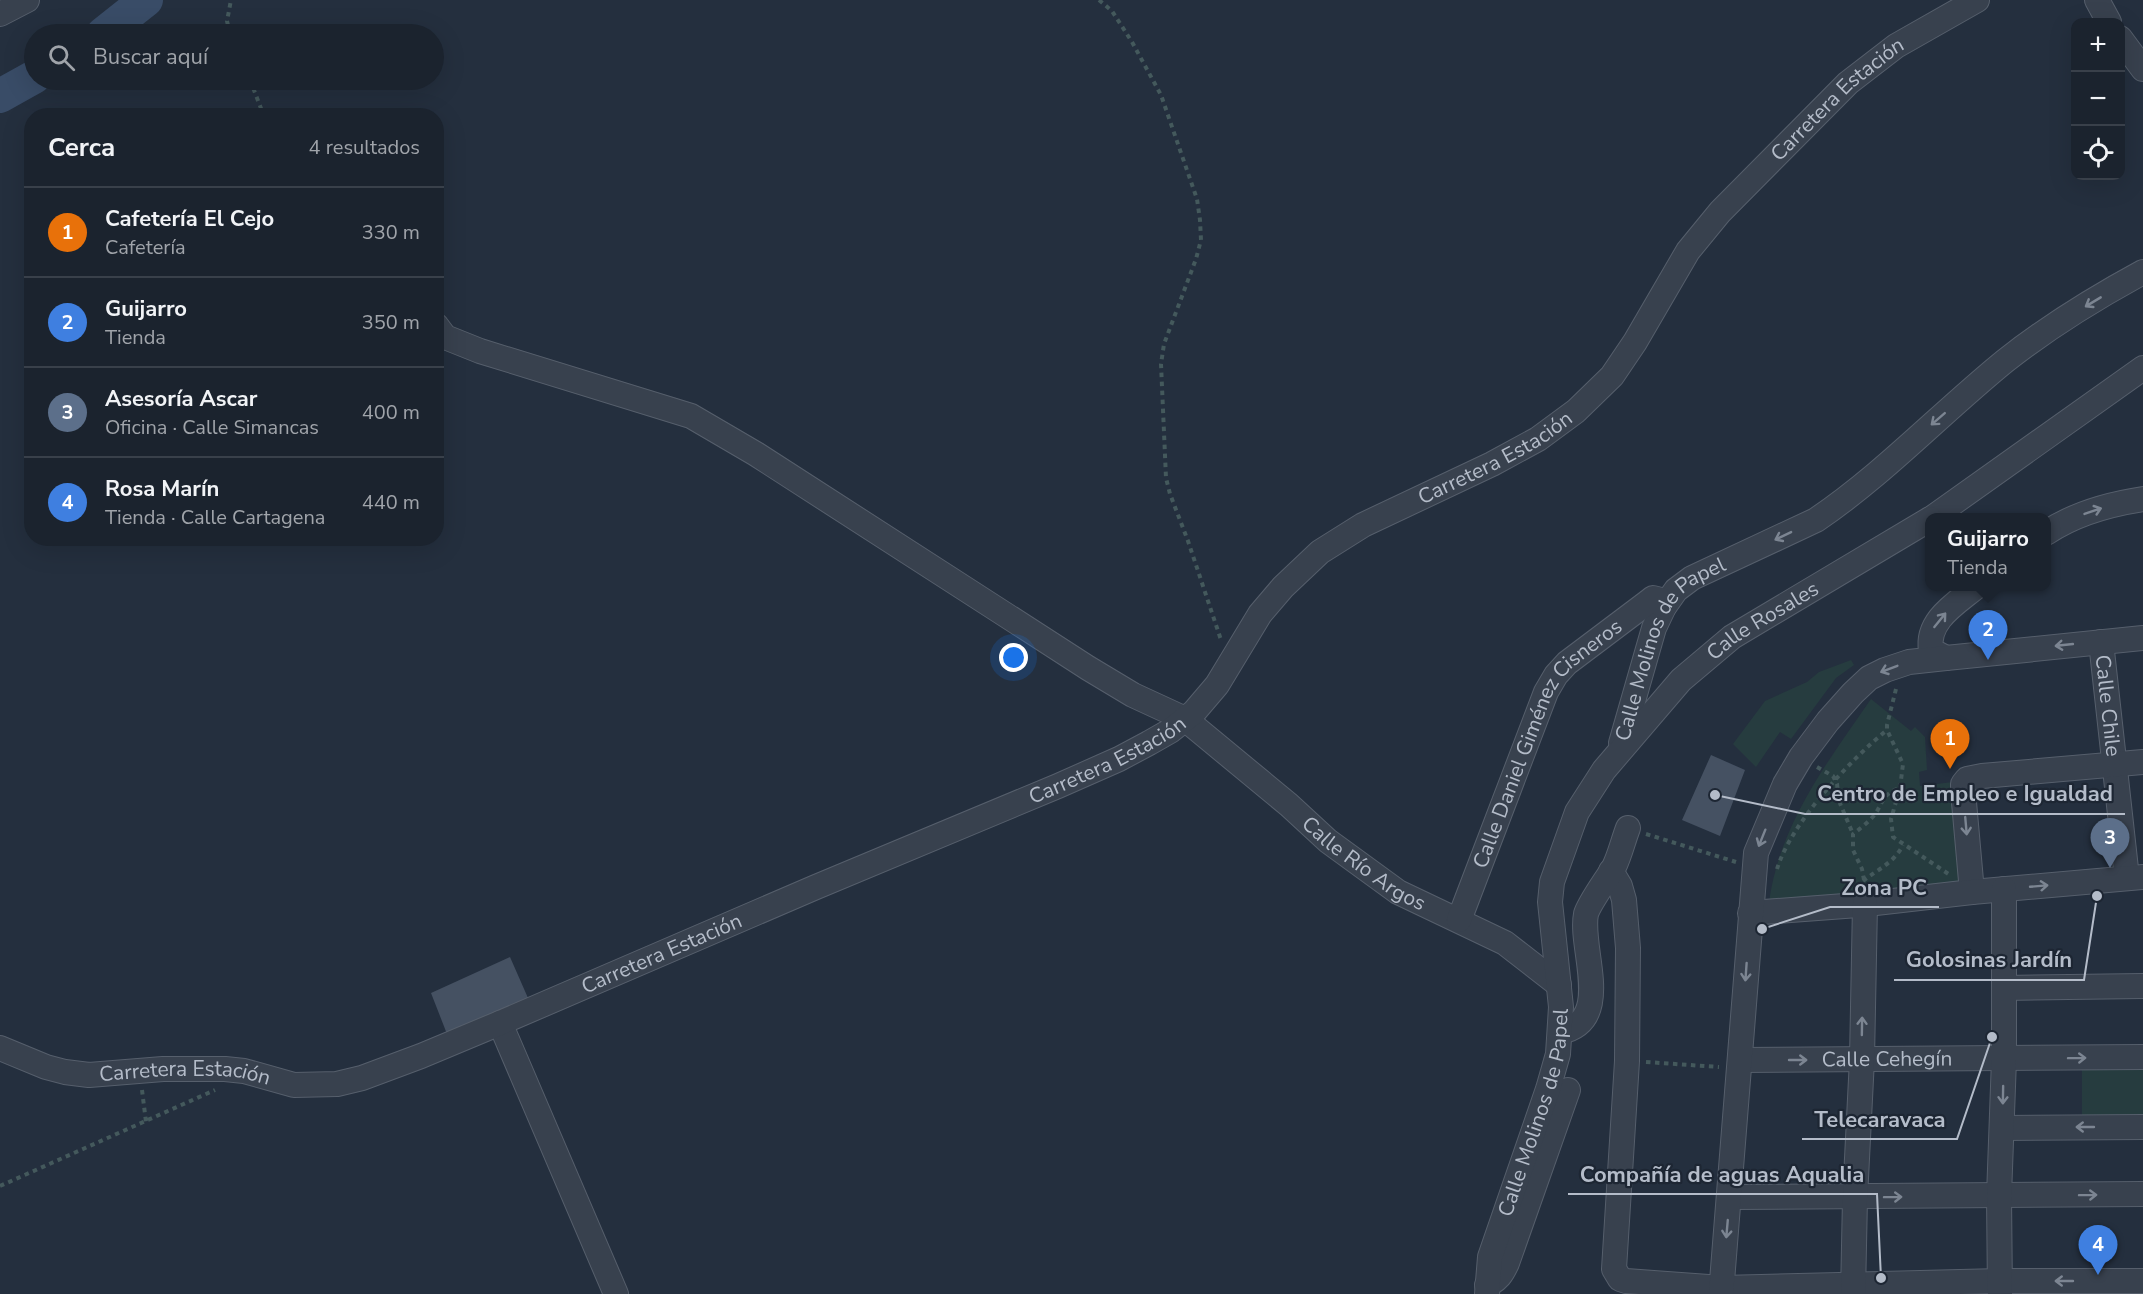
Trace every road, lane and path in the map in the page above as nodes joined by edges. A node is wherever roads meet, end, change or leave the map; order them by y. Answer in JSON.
{"nodes":[{"id":1,"x":27,"y":0,"type":"edge"},
{"id":2,"x":231,"y":0,"type":"edge"},
{"id":3,"x":1099,"y":0,"type":"edge"},
{"id":4,"x":1977,"y":0,"type":"edge"},
{"id":5,"x":2097,"y":0,"type":"edge"},
{"id":6,"x":0,"y":14,"type":"edge"},
{"id":7,"x":2107,"y":18,"type":"edge"},
{"id":8,"x":228,"y":24,"type":"edge"},
{"id":9,"x":2125,"y":44,"type":"edge"},
{"id":10,"x":2143,"y":69,"type":"edge"},
{"id":11,"x":254,"y":90,"type":"edge"},
{"id":12,"x":261,"y":108,"type":"edge"},
{"id":13,"x":2143,"y":272,"type":"edge"},
{"id":14,"x":444,"y":336,"type":"edge"},
{"id":15,"x":2143,"y":368,"type":"edge"},
{"id":16,"x":2143,"y":499,"type":"edge"},
{"id":17,"x":1938,"y":513,"type":"edge"},
{"id":18,"x":1925,"y":522,"type":"edge"},
{"id":19,"x":2051,"y":530,"type":"edge"},
{"id":20,"x":1971,"y":591,"type":"edge"},
{"id":21,"x":1664,"y":607,"type":"junction"},
{"id":22,"x":2143,"y":638,"type":"edge"},
{"id":23,"x":2101,"y":642,"type":"junction"},
{"id":24,"x":1946,"y":657,"type":"junction"},
{"id":25,"x":1901,"y":665,"type":"junction"},
{"id":26,"x":1226,"y":671,"type":"junction"},
{"id":27,"x":1185,"y":719,"type":"junction"},
{"id":28,"x":1887,"y":730,"type":"junction"},
{"id":29,"x":1619,"y":752,"type":"junction"},
{"id":30,"x":1801,"y":757,"type":"junction"},
{"id":31,"x":2143,"y":762,"type":"edge"},
{"id":32,"x":2115,"y":765,"type":"junction"},
{"id":33,"x":1835,"y":780,"type":"junction"},
{"id":34,"x":1900,"y":788,"type":"junction"},
{"id":35,"x":1628,"y":828,"type":"joint"},
{"id":36,"x":1853,"y":834,"type":"junction"},
{"id":37,"x":1903,"y":845,"type":"junction"},
{"id":38,"x":1611,"y":871,"type":"junction"},
{"id":39,"x":1765,"y":871,"type":"junction"},
{"id":40,"x":2135,"y":878,"type":"edge"},
{"id":41,"x":1864,"y":880,"type":"junction"},
{"id":42,"x":2004,"y":889,"type":"junction"},
{"id":43,"x":1972,"y":892,"type":"junction"},
{"id":44,"x":1861,"y":905,"type":"junction"},
{"id":45,"x":1750,"y":913,"type":"junction"},
{"id":46,"x":1458,"y":920,"type":"junction"},
{"id":47,"x":1559,"y":985,"type":"junction"},
{"id":48,"x":2143,"y":986,"type":"edge"},
{"id":49,"x":2004,"y":988,"type":"junction"},
{"id":50,"x":500,"y":1023,"type":"junction"},
{"id":51,"x":1560,"y":1032,"type":"junction"},
{"id":52,"x":0,"y":1048,"type":"edge"},
{"id":53,"x":2143,"y":1057,"type":"edge"},
{"id":54,"x":1862,"y":1059,"type":"junction"},
{"id":55,"x":2004,"y":1059,"type":"junction"},
{"id":56,"x":1627,"y":1061,"type":"junction"},
{"id":57,"x":1739,"y":1064,"type":"junction"},
{"id":58,"x":139,"y":1072,"type":"junction"},
{"id":59,"x":220,"y":1088,"type":"dead end"},
{"id":60,"x":1568,"y":1090,"type":"dead end"},
{"id":61,"x":146,"y":1122,"type":"junction"},
{"id":62,"x":2143,"y":1127,"type":"edge"},
{"id":63,"x":2002,"y":1128,"type":"junction"},
{"id":64,"x":0,"y":1186,"type":"edge"},
{"id":65,"x":2143,"y":1194,"type":"edge"},
{"id":66,"x":1999,"y":1196,"type":"junction"},
{"id":67,"x":1730,"y":1197,"type":"junction"},
{"id":68,"x":1855,"y":1198,"type":"junction"},
{"id":69,"x":2143,"y":1281,"type":"edge"},
{"id":70,"x":2000,"y":1287,"type":"edge"},
{"id":71,"x":1487,"y":1289,"type":"edge"},
{"id":72,"x":1853,"y":1290,"type":"edge"},
{"id":73,"x":1722,"y":1291,"type":"edge"},
{"id":74,"x":616,"y":1294,"type":"edge"}],
"edges":[{"from":1,"to":6,"type":"street"},
{"from":2,"to":8,"type":"path"},
{"from":3,"to":26,"type":"path"},
{"from":4,"to":26,"type":"street","name":"Carretera Estación"},
{"from":5,"to":7,"type":"street"},
{"from":9,"to":10,"type":"street"},
{"from":11,"to":12,"type":"path"},
{"from":13,"to":21,"type":"street","name":"Calle Molinos de Papel","one_way":true},
{"from":14,"to":27,"type":"street","name":"Calle Río Argos"},
{"from":15,"to":17,"type":"street","name":"Calle Rosales"},
{"from":19,"to":16,"type":"street","one_way":true},
{"from":18,"to":29,"type":"street","name":"Calle Rosales"},
{"from":24,"to":20,"type":"street","one_way":true},
{"from":21,"to":29,"type":"street","name":"Calle Molinos de Papel"},
{"from":21,"to":46,"type":"street","name":"Calle Daniel Giménez Cisneros"},
{"from":22,"to":23,"type":"street"},
{"from":23,"to":24,"type":"street","one_way":true},
{"from":23,"to":32,"type":"street","name":"Calle Chile"},
{"from":24,"to":25,"type":"street"},
{"from":25,"to":28,"type":"path"},
{"from":25,"to":30,"type":"street","one_way":true},
{"from":26,"to":27,"type":"street","name":"Carretera Estación"},
{"from":27,"to":46,"type":"street","name":"Calle Río Argos"},
{"from":27,"to":50,"type":"street","name":"Carretera Estación"},
{"from":28,"to":33,"type":"path"},
{"from":28,"to":34,"type":"path"},
{"from":29,"to":47,"type":"street","name":"Calle Molinos de Papel"},
{"from":30,"to":33,"type":"path"},
{"from":30,"to":39,"type":"street","one_way":true},
{"from":31,"to":32,"type":"street"},
{"from":32,"to":40,"type":"street","name":"Calle Chile"},
{"from":32,"to":43,"type":"street","one_way":true},
{"from":33,"to":36,"type":"path"},
{"from":33,"to":39,"type":"path"},
{"from":34,"to":36,"type":"path"},
{"from":34,"to":37,"type":"path"},
{"from":35,"to":38,"type":"street"},
{"from":35,"to":39,"type":"path"},
{"from":36,"to":41,"type":"path"},
{"from":37,"to":41,"type":"path"},
{"from":37,"to":43,"type":"path"},
{"from":38,"to":51,"type":"street"},
{"from":38,"to":56,"type":"street"},
{"from":39,"to":45,"type":"street"},
{"from":42,"to":40,"type":"street","one_way":true},
{"from":41,"to":44,"type":"path"},
{"from":42,"to":43,"type":"street"},
{"from":42,"to":49,"type":"street"},
{"from":43,"to":44,"type":"street"},
{"from":44,"to":45,"type":"street"},
{"from":54,"to":44,"type":"street","one_way":true},
{"from":45,"to":57,"type":"street","one_way":true},
{"from":46,"to":47,"type":"street","name":"Calle Río Argos"},
{"from":47,"to":51,"type":"street","name":"Calle Molinos de Papel"},
{"from":48,"to":49,"type":"street"},
{"from":49,"to":55,"type":"street"},
{"from":50,"to":58,"type":"street","name":"Carretera Estación"},
{"from":50,"to":74,"type":"street"},
{"from":51,"to":71,"type":"street","name":"Calle Molinos de Papel"},
{"from":52,"to":58,"type":"street","name":"Carretera Estación"},
{"from":55,"to":53,"type":"street","name":"Calle Cehegín","one_way":true},
{"from":54,"to":55,"type":"street","name":"Calle Cehegín"},
{"from":57,"to":54,"type":"street","name":"Calle Cehegín","one_way":true},
{"from":54,"to":68,"type":"street"},
{"from":55,"to":63,"type":"street","one_way":true},
{"from":56,"to":57,"type":"path"},
{"from":56,"to":73,"type":"street"},
{"from":57,"to":67,"type":"street"},
{"from":58,"to":61,"type":"path"},
{"from":59,"to":61,"type":"path"},
{"from":60,"to":71,"type":"street"},
{"from":61,"to":64,"type":"path"},
{"from":62,"to":63,"type":"street","one_way":true},
{"from":63,"to":66,"type":"street"},
{"from":66,"to":65,"type":"street","one_way":true},
{"from":68,"to":66,"type":"street","one_way":true},
{"from":66,"to":70,"type":"street"},
{"from":67,"to":68,"type":"street"},
{"from":67,"to":73,"type":"street","one_way":true},
{"from":68,"to":72,"type":"street"},
{"from":69,"to":70,"type":"street","one_way":true},
{"from":70,"to":72,"type":"street"},
{"from":72,"to":73,"type":"street"}]}
